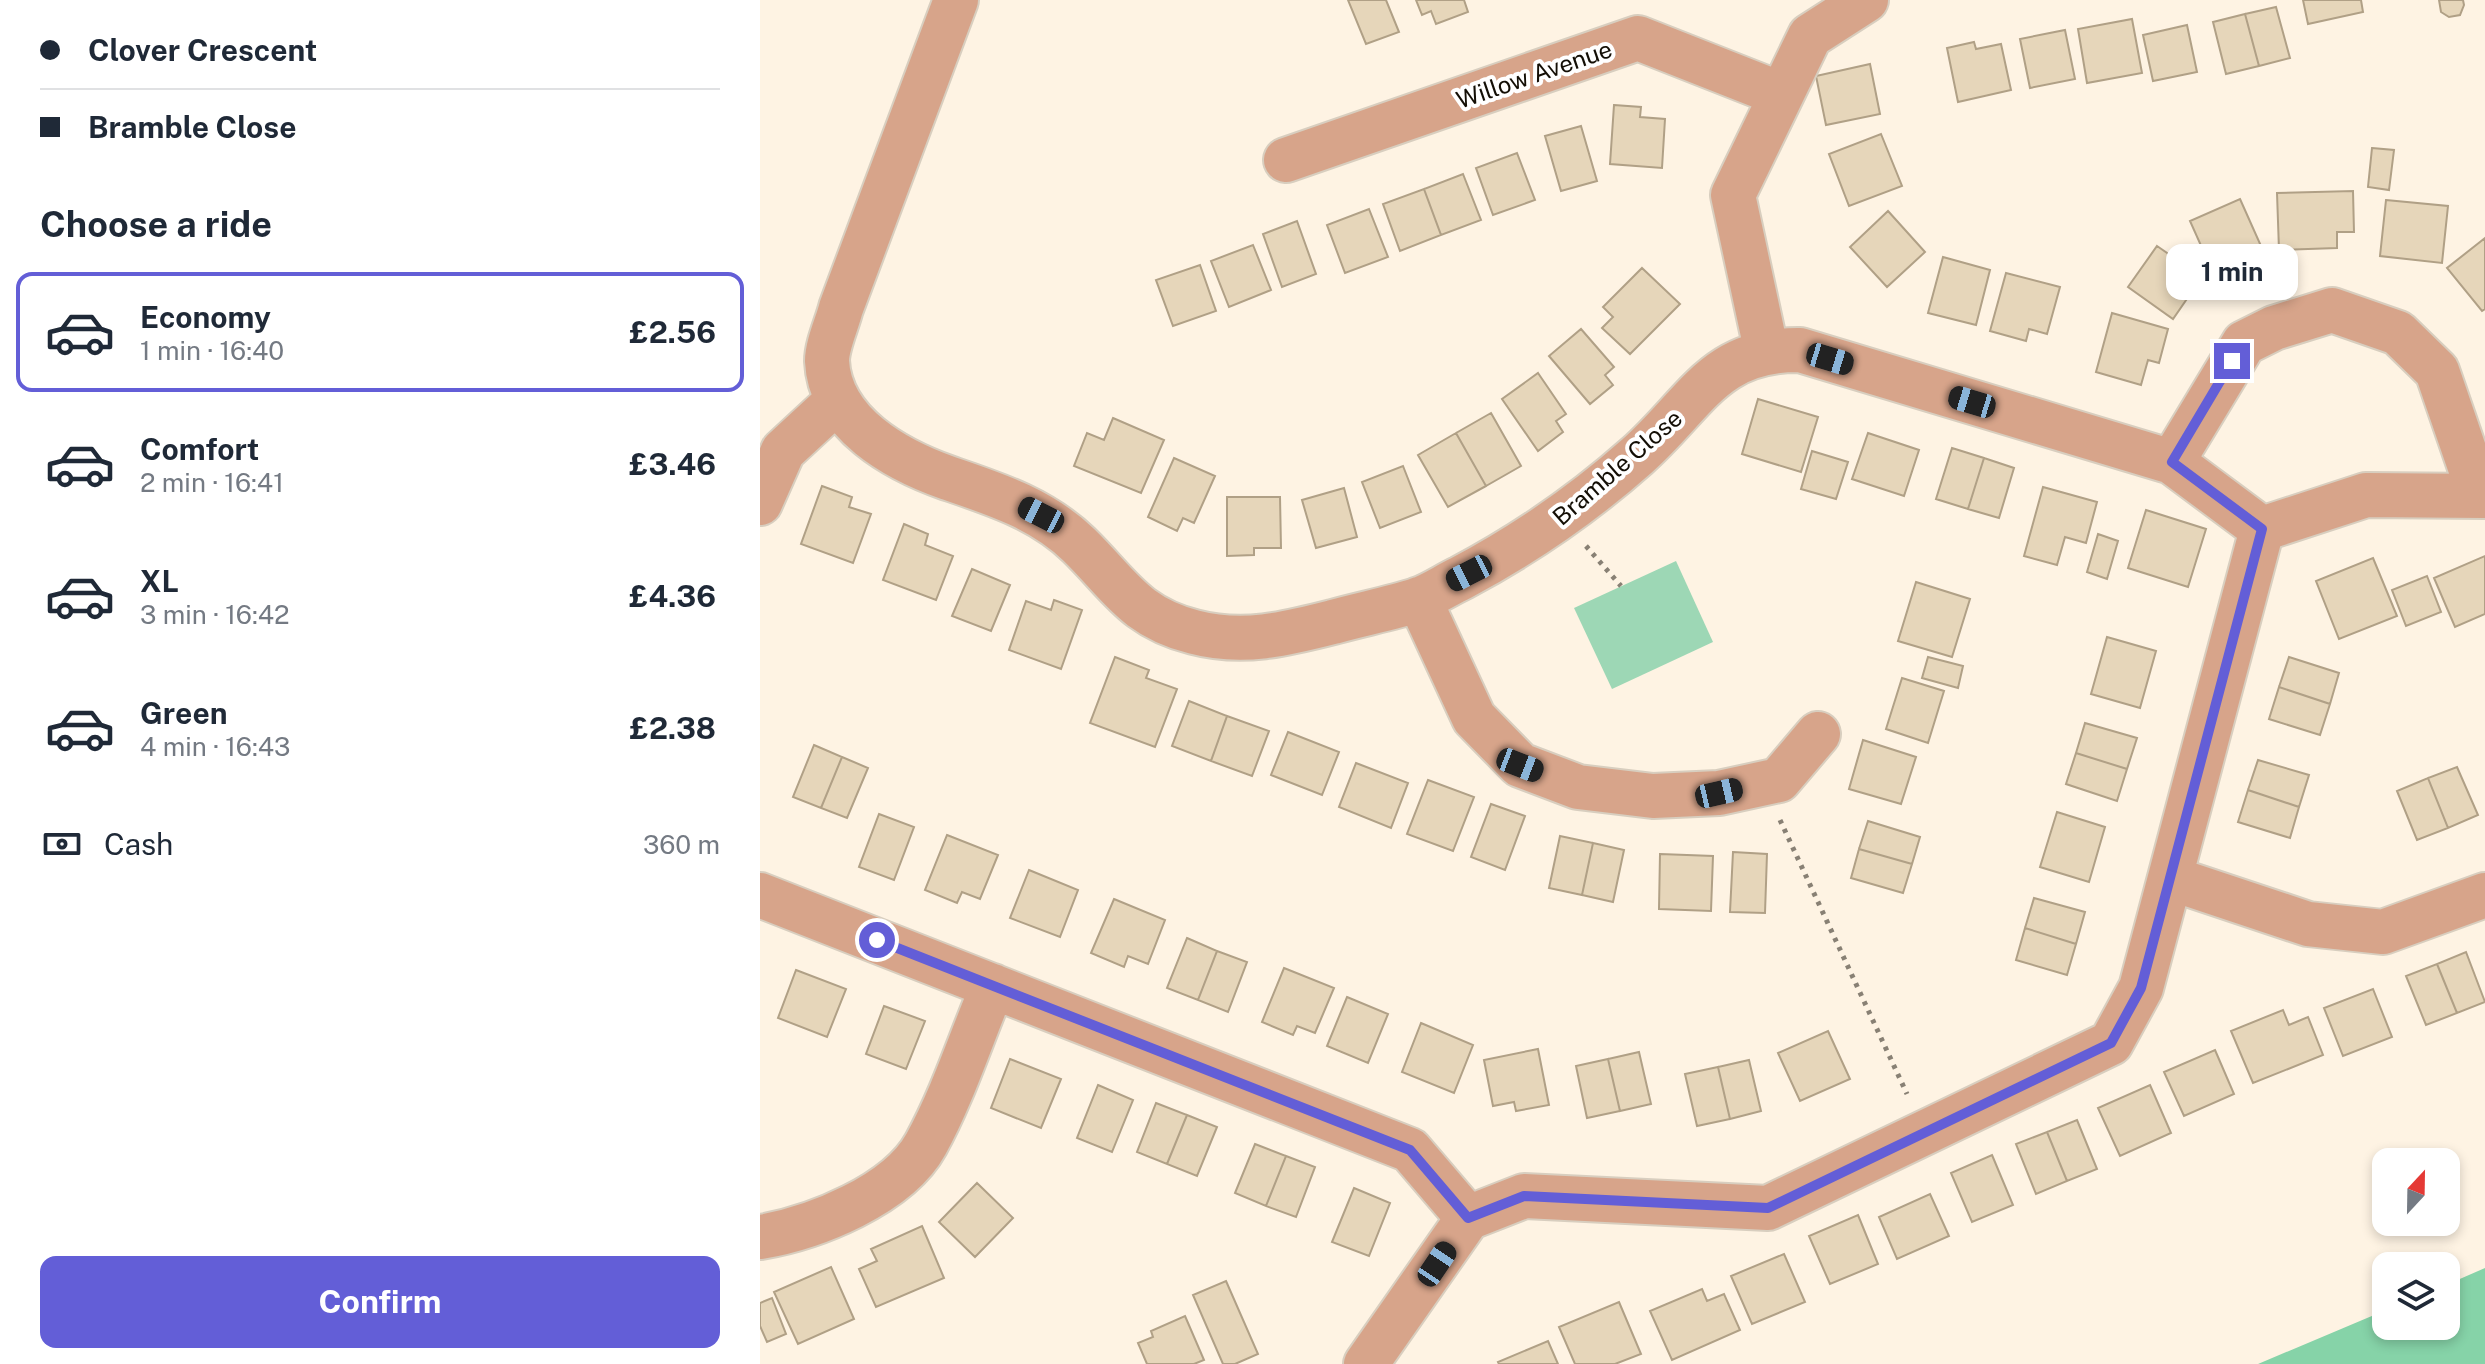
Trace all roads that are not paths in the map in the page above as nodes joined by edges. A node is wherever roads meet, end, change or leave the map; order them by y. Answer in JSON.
{"nodes":[{"id":1,"x":956,"y":0,"type":"edge"},
{"id":2,"x":1866,"y":0,"type":"edge"},
{"id":3,"x":1780,"y":94,"type":"junction"},
{"id":4,"x":1286,"y":160,"type":"dead end"},
{"id":5,"x":1766,"y":349,"type":"junction"},
{"id":6,"x":837,"y":401,"type":"junction"},
{"id":7,"x":2172,"y":462,"type":"junction"},
{"id":8,"x":2483,"y":496,"type":"edge"},
{"id":9,"x":760,"y":503,"type":"edge"},
{"id":10,"x":2262,"y":529,"type":"junction"},
{"id":11,"x":1419,"y":599,"type":"junction"},
{"id":12,"x":1818,"y":734,"type":"dead end"},
{"id":13,"x":2170,"y":878,"type":"junction"},
{"id":14,"x":760,"y":895,"type":"edge"},
{"id":15,"x":2485,"y":895,"type":"edge"},
{"id":16,"x":993,"y":986,"type":"junction"},
{"id":17,"x":1468,"y":1218,"type":"junction"},
{"id":18,"x":760,"y":1237,"type":"edge"},
{"id":19,"x":1366,"y":1364,"type":"edge"}],
"edges":[{"from":1,"to":6,"type":"street"},
{"from":2,"to":3,"type":"street"},
{"from":3,"to":4,"type":"street","name":"Willow Avenue"},
{"from":3,"to":5,"type":"street"},
{"from":5,"to":7,"type":"street","name":"Bramble Close"},
{"from":5,"to":11,"type":"street","name":"Bramble Close"},
{"from":6,"to":9,"type":"street"},
{"from":6,"to":11,"type":"street","name":"Bramble Close"},
{"from":7,"to":8,"type":"street"},
{"from":7,"to":10,"type":"street","name":"Bramble Close"},
{"from":8,"to":10,"type":"street"},
{"from":10,"to":13,"type":"street"},
{"from":11,"to":12,"type":"street"},
{"from":13,"to":15,"type":"street"},
{"from":13,"to":17,"type":"street"},
{"from":14,"to":16,"type":"street"},
{"from":16,"to":17,"type":"street"},
{"from":16,"to":18,"type":"street"},
{"from":17,"to":19,"type":"street"}]}
